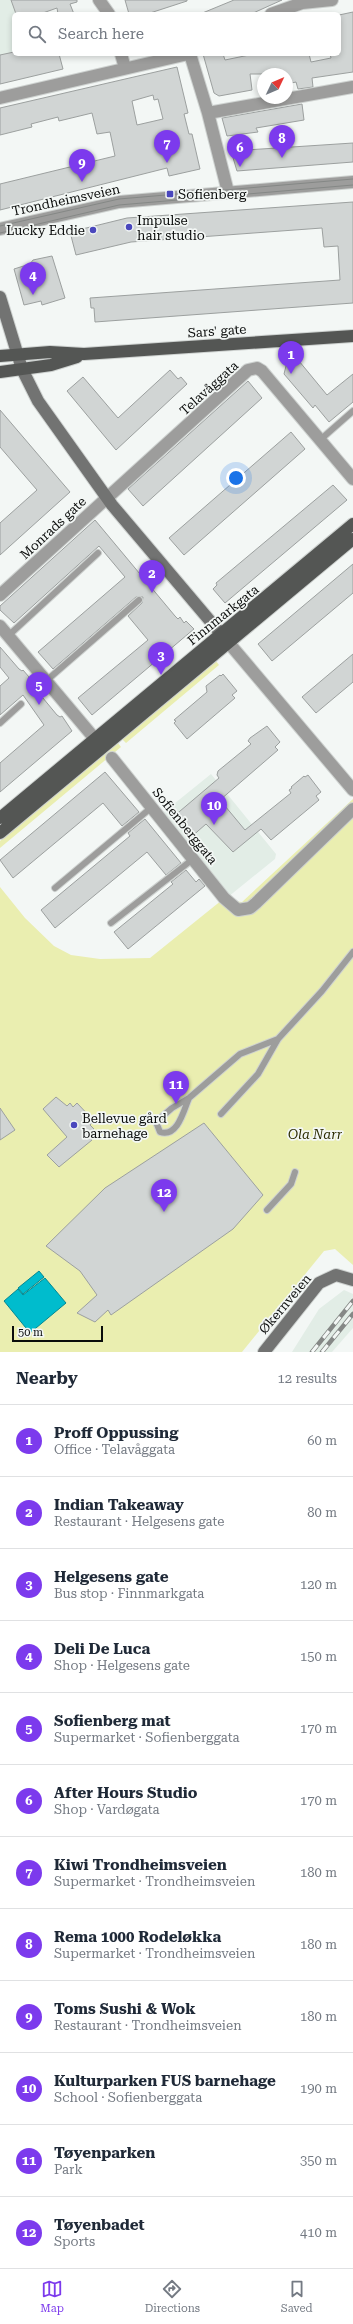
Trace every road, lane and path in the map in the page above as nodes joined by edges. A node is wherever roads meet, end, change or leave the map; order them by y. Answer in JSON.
{"nodes":[{"id":1,"x":99,"y":0,"type":"edge"},
{"id":2,"x":332,"y":0,"type":"edge"},
{"id":3,"x":108,"y":12,"type":"edge"},
{"id":4,"x":277,"y":12,"type":"edge"},
{"id":5,"x":122,"y":56,"type":"edge"},
{"id":6,"x":180,"y":56,"type":"edge"},
{"id":7,"x":190,"y":56,"type":"edge"},
{"id":8,"x":125,"y":68,"type":"junction"},
{"id":9,"x":353,"y":87,"type":"edge"},
{"id":10,"x":0,"y":98,"type":"edge"},
{"id":11,"x":208,"y":113,"type":"junction"},
{"id":12,"x":353,"y":182,"type":"edge"},
{"id":13,"x":228,"y":192,"type":"junction"},
{"id":14,"x":0,"y":229,"type":"edge"},
{"id":15,"x":0,"y":297,"type":"edge"},
{"id":16,"x":353,"y":336,"type":"edge"},
{"id":17,"x":17,"y":354,"type":"junction"},
{"id":18,"x":84,"y":354,"type":"junction"},
{"id":19,"x":0,"y":356,"type":"edge"},
{"id":20,"x":22,"y":369,"type":"junction"},
{"id":21,"x":0,"y":372,"type":"edge"},
{"id":22,"x":353,"y":411,"type":"edge"},
{"id":23,"x":320,"y":440,"type":"junction"},
{"id":24,"x":353,"y":479,"type":"edge"},
{"id":25,"x":107,"y":497,"type":"junction"},
{"id":26,"x":353,"y":524,"type":"edge"},
{"id":27,"x":353,"y":539,"type":"edge"},
{"id":28,"x":98,"y":553,"type":"dead end"},
{"id":29,"x":0,"y":595,"type":"edge"},
{"id":30,"x":139,"y":600,"type":"dead end"},
{"id":31,"x":4,"y":631,"type":"edge"},
{"id":32,"x":225,"y":638,"type":"junction"},
{"id":33,"x":46,"y":681,"type":"junction"},
{"id":34,"x":21,"y":704,"type":"dead end"},
{"id":35,"x":0,"y":723,"type":"edge"},
{"id":36,"x":95,"y":739,"type":"junction"},
{"id":37,"x":97,"y":752,"type":"junction"},
{"id":38,"x":112,"y":758,"type":"dead end"},
{"id":39,"x":353,"y":790,"type":"edge"},
{"id":40,"x":152,"y":807,"type":"junction"},
{"id":41,"x":353,"y":809,"type":"edge"},
{"id":42,"x":0,"y":818,"type":"edge"},
{"id":43,"x":0,"y":833,"type":"edge"},
{"id":44,"x":194,"y":858,"type":"junction"},
{"id":45,"x":55,"y":888,"type":"dead end"},
{"id":46,"x":111,"y":924,"type":"dead end"},
{"id":47,"x":353,"y":952,"type":"edge"},
{"id":48,"x":346,"y":961,"type":"junction"},
{"id":49,"x":351,"y":966,"type":"dead end"},
{"id":50,"x":278,"y":1039,"type":"junction"},
{"id":51,"x":189,"y":1098,"type":"junction"},
{"id":52,"x":221,"y":1114,"type":"dead end"},
{"id":53,"x":295,"y":1172,"type":"dead end"},
{"id":54,"x":267,"y":1210,"type":"dead end"},
{"id":55,"x":353,"y":1280,"type":"edge"},
{"id":56,"x":264,"y":1352,"type":"edge"}],
"edges":[{"from":1,"to":3,"type":"street"},
{"from":2,"to":4,"type":"street"},
{"from":5,"to":8,"type":"street"},
{"from":6,"to":8,"type":"street"},
{"from":7,"to":11,"type":"street"},
{"from":8,"to":10,"type":"street"},
{"from":9,"to":11,"type":"street"},
{"from":11,"to":13,"type":"street"},
{"from":12,"to":13,"type":"street","name":"Trondheimsveien"},
{"from":13,"to":14,"type":"street","name":"Trondheimsveien"},
{"from":15,"to":17,"type":"street"},
{"from":16,"to":18,"type":"main road","name":"Sars' gate"},
{"from":17,"to":18,"type":"main road","name":"Sars' gate"},
{"from":17,"to":19,"type":"main road","name":"Sars' gate"},
{"from":17,"to":20,"type":"street"},
{"from":18,"to":20,"type":"main road","name":"Sars' gate"},
{"from":20,"to":21,"type":"main road","name":"Sars' gate"},
{"from":20,"to":25,"type":"street"},
{"from":22,"to":23,"type":"lane"},
{"from":23,"to":24,"type":"street","name":"Telavåggata"},
{"from":23,"to":25,"type":"street","name":"Telavåggata"},
{"from":25,"to":29,"type":"street","name":"Monrads gate"},
{"from":25,"to":32,"type":"street"},
{"from":26,"to":32,"type":"main road","name":"Finnmarkgata"},
{"from":27,"to":32,"type":"main road","name":"Finnmarkgata"},
{"from":28,"to":31,"type":"lane"},
{"from":30,"to":33,"type":"lane"},
{"from":31,"to":33,"type":"street"},
{"from":32,"to":36,"type":"main road","name":"Finnmarkgata"},
{"from":32,"to":37,"type":"main road","name":"Finnmarkgata"},
{"from":32,"to":39,"type":"street"},
{"from":33,"to":36,"type":"street"},
{"from":34,"to":35,"type":"lane"},
{"from":36,"to":37,"type":"street"},
{"from":36,"to":42,"type":"main road","name":"Finnmarkgata"},
{"from":37,"to":43,"type":"main road","name":"Finnmarkgata"},
{"from":38,"to":40,"type":"street","name":"Sofienberggata"},
{"from":40,"to":44,"type":"street","name":"Sofienberggata"},
{"from":40,"to":45,"type":"lane"},
{"from":41,"to":44,"type":"street","name":"Sofienberggata"},
{"from":44,"to":46,"type":"lane"},
{"from":47,"to":48,"type":"lane"},
{"from":48,"to":49,"type":"lane"},
{"from":48,"to":50,"type":"lane"},
{"from":50,"to":51,"type":"lane"},
{"from":50,"to":52,"type":"lane"},
{"from":51,"to":51,"type":"lane"},
{"from":53,"to":54,"type":"lane"},
{"from":55,"to":56,"type":"street","name":"Økernveien"}]}
